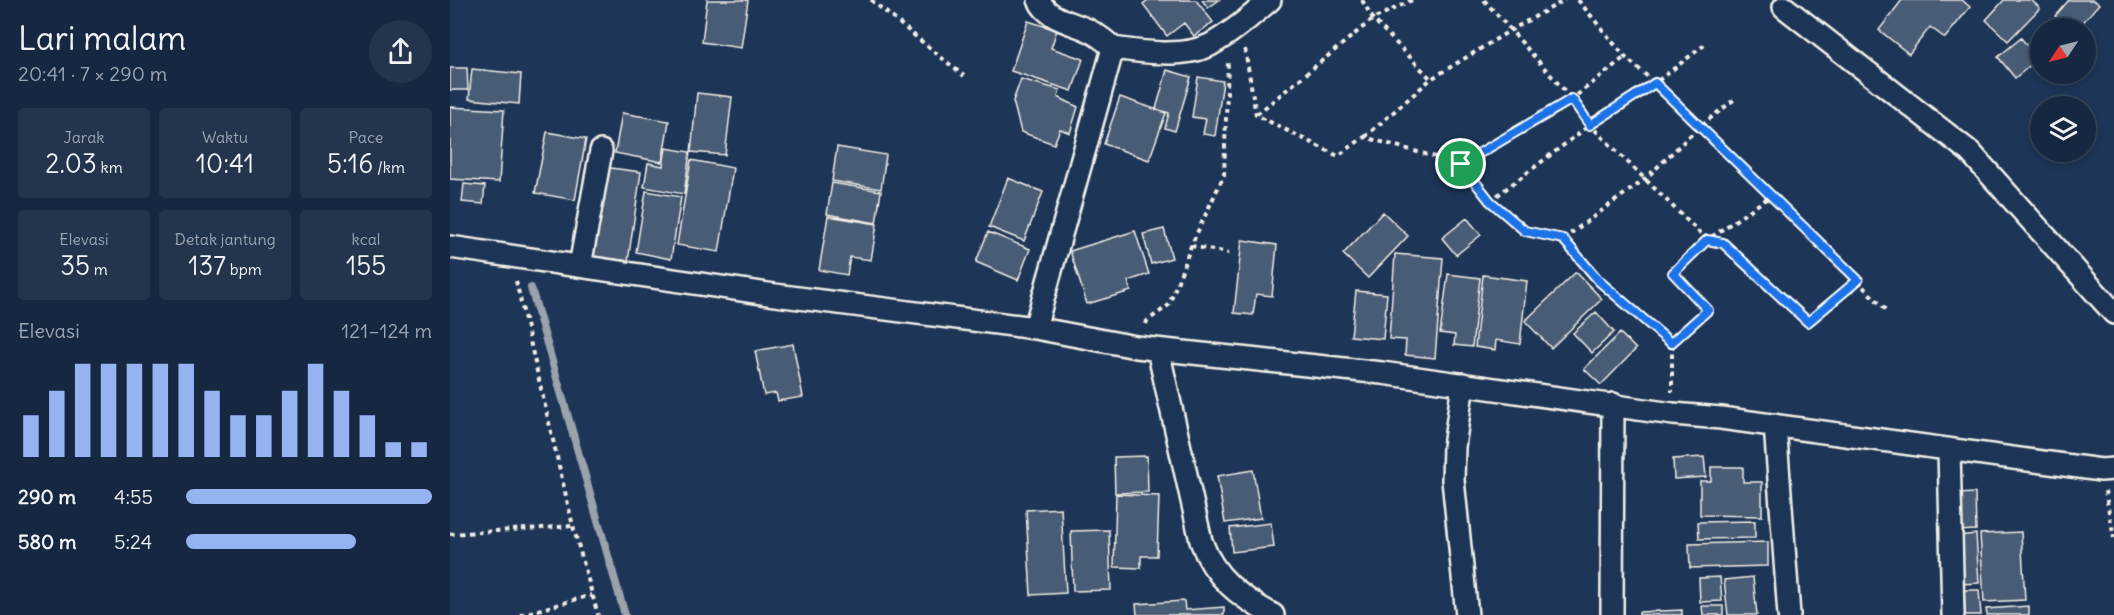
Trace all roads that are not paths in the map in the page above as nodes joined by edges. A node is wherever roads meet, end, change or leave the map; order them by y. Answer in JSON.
{"nodes":[{"id":1,"x":1039,"y":0,"type":"edge"},
{"id":2,"x":1270,"y":0,"type":"edge"},
{"id":3,"x":1784,"y":7,"type":"dead end"},
{"id":4,"x":1113,"y":48,"type":"junction"},
{"id":5,"x":601,"y":152,"type":"dead end"},
{"id":6,"x":450,"y":248,"type":"edge"},
{"id":7,"x":580,"y":266,"type":"junction"},
{"id":8,"x":2114,"y":313,"type":"edge"},
{"id":9,"x":1035,"y":328,"type":"junction"},
{"id":10,"x":1158,"y":350,"type":"junction"},
{"id":11,"x":1463,"y":384,"type":"junction"},
{"id":12,"x":1613,"y":404,"type":"junction"},
{"id":13,"x":1775,"y":425,"type":"junction"},
{"id":14,"x":1949,"y":450,"type":"junction"},
{"id":15,"x":2108,"y":469,"type":"edge"},
{"id":16,"x":1612,"y":614,"type":"edge"},
{"id":17,"x":1273,"y":615,"type":"edge"},
{"id":18,"x":1467,"y":615,"type":"edge"},
{"id":19,"x":1789,"y":615,"type":"edge"},
{"id":20,"x":1953,"y":615,"type":"edge"}],
"edges":[{"from":1,"to":4,"type":"street"},
{"from":2,"to":4,"type":"street"},
{"from":3,"to":8,"type":"street"},
{"from":4,"to":9,"type":"street"},
{"from":5,"to":7,"type":"street"},
{"from":6,"to":7,"type":"street"},
{"from":7,"to":9,"type":"street"},
{"from":9,"to":10,"type":"street"},
{"from":10,"to":11,"type":"street"},
{"from":10,"to":17,"type":"street"},
{"from":11,"to":12,"type":"street"},
{"from":11,"to":18,"type":"street"},
{"from":12,"to":13,"type":"street"},
{"from":12,"to":16,"type":"street"},
{"from":13,"to":14,"type":"street"},
{"from":13,"to":19,"type":"street"},
{"from":14,"to":15,"type":"street"},
{"from":14,"to":20,"type":"street"}]}
